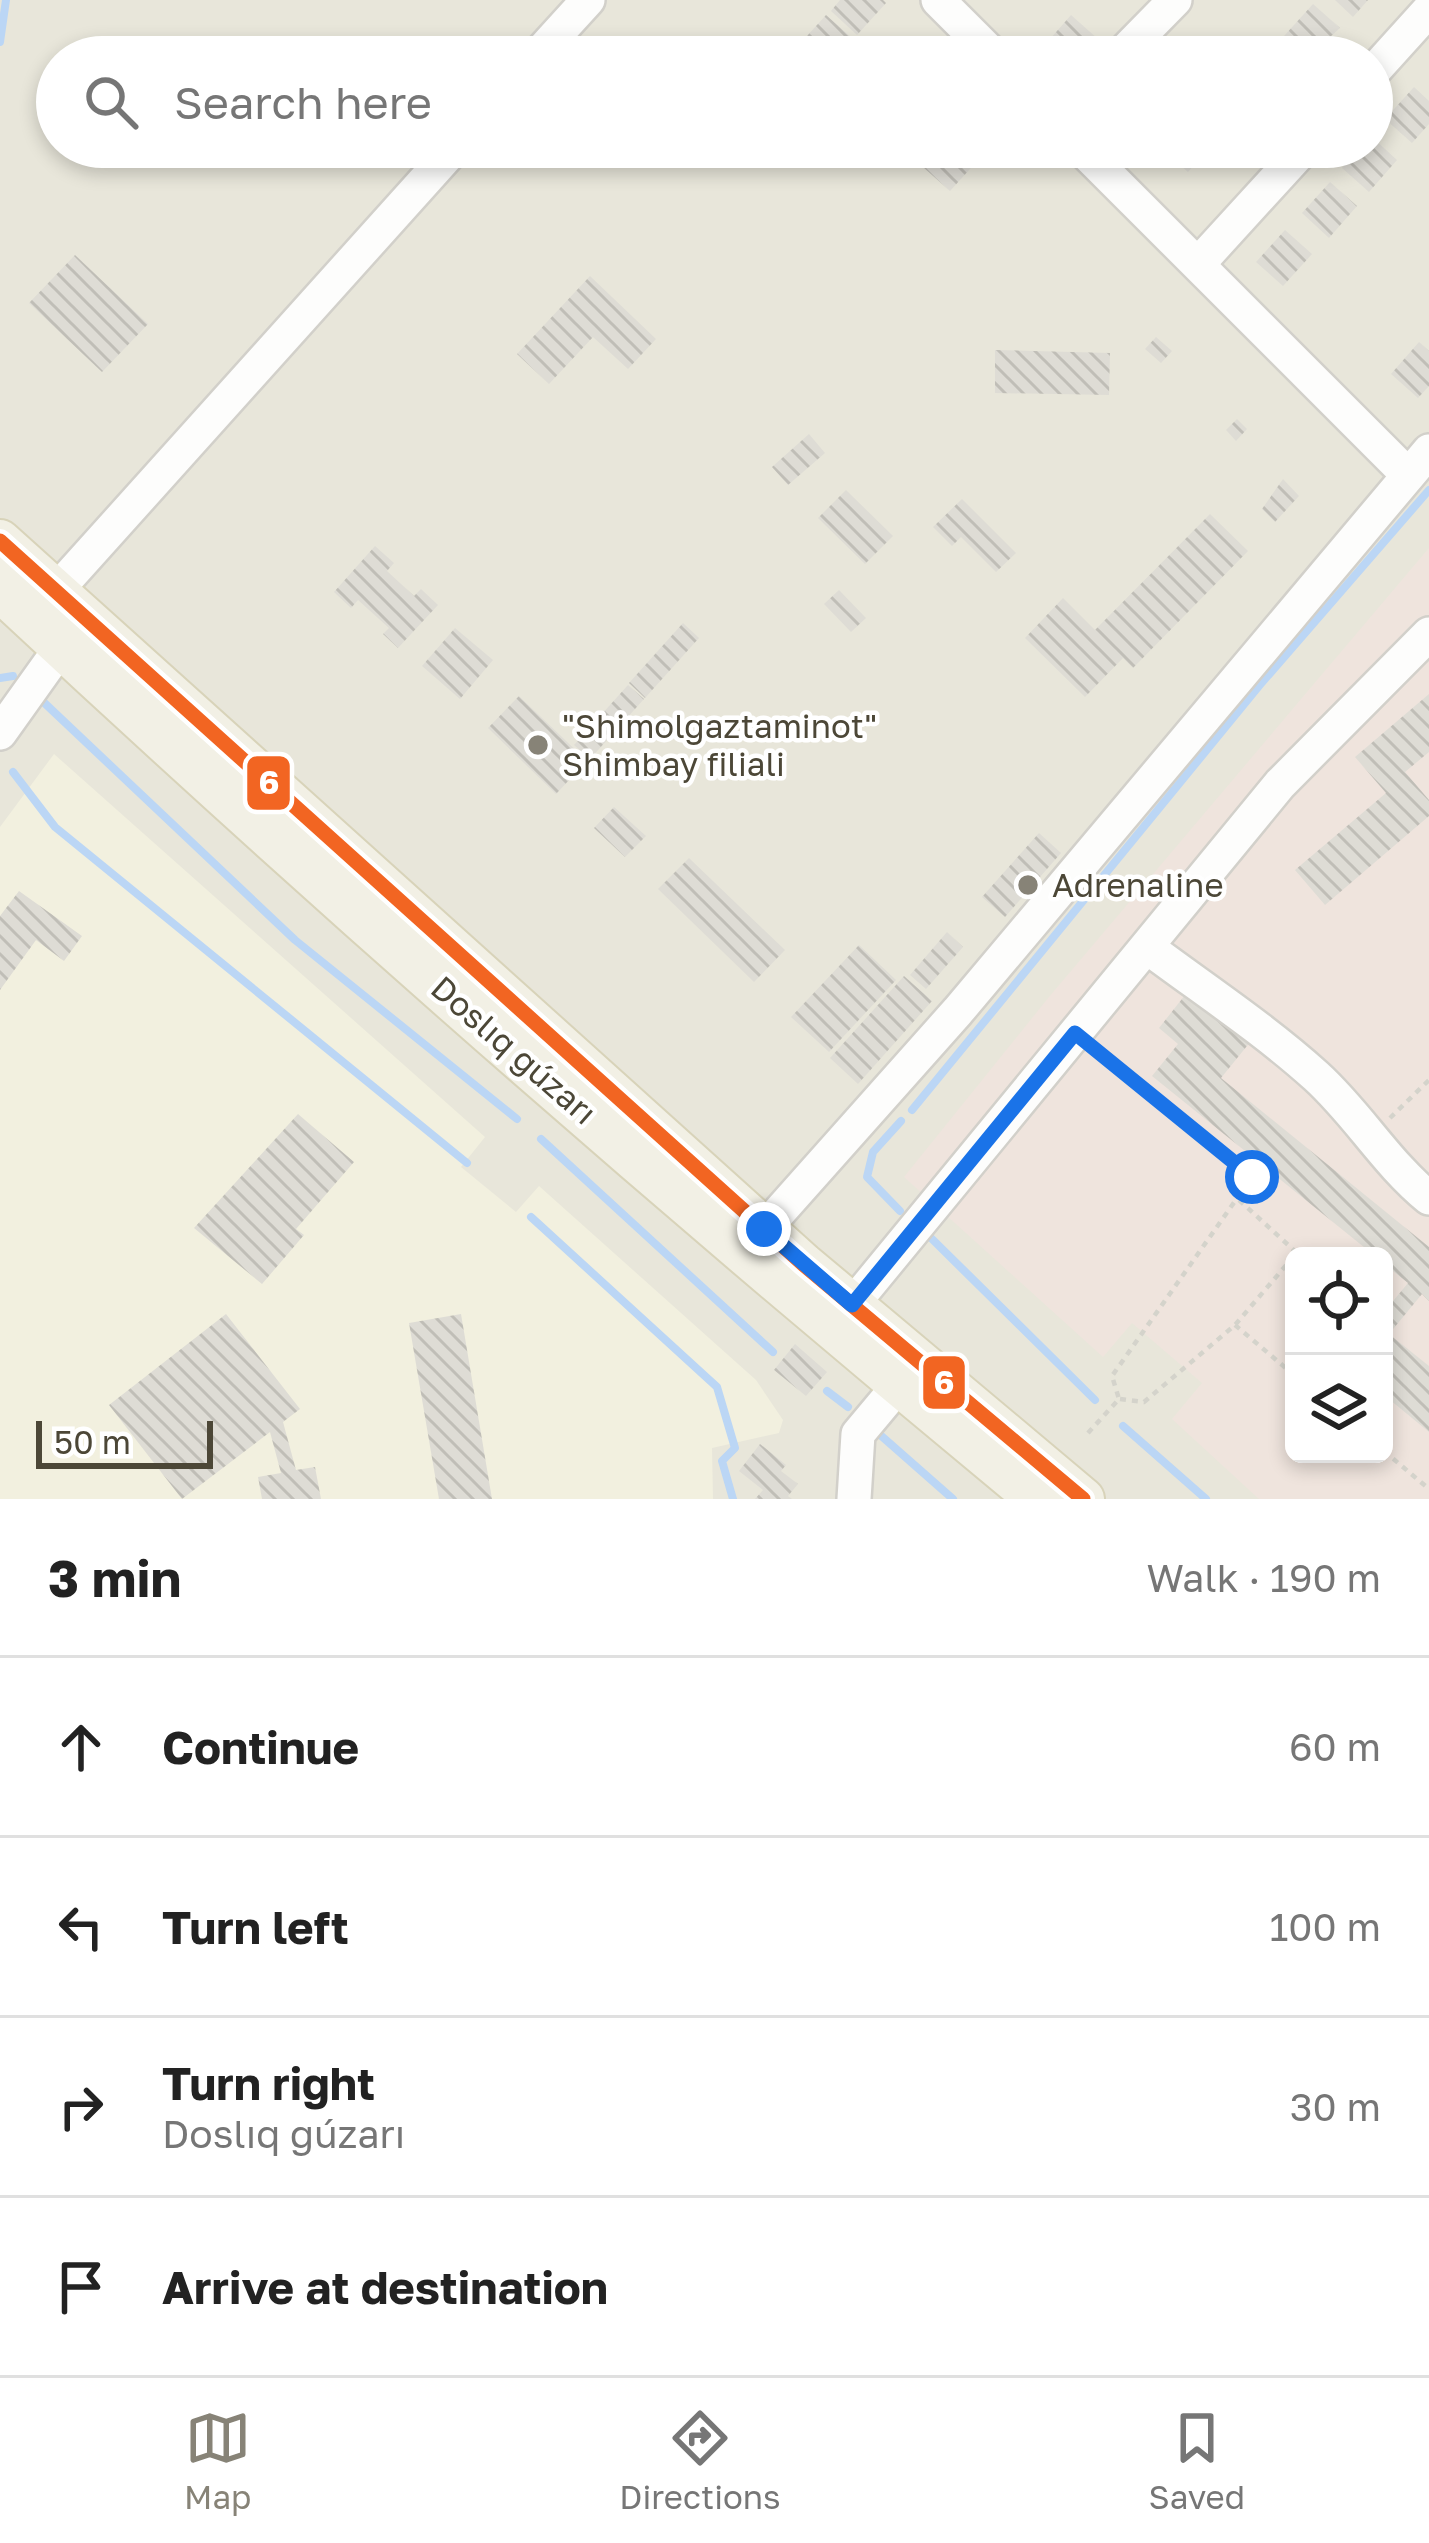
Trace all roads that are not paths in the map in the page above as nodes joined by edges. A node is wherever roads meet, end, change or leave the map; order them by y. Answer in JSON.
{"nodes":[{"id":1,"x":588,"y":0,"type":"edge"},
{"id":2,"x":938,"y":0,"type":"edge"},
{"id":3,"x":1175,"y":0,"type":"edge"},
{"id":4,"x":1429,"y":10,"type":"edge"},
{"id":5,"x":555,"y":36,"type":"edge"},
{"id":6,"x":974,"y":36,"type":"edge"},
{"id":7,"x":1140,"y":36,"type":"edge"},
{"id":8,"x":1393,"y":50,"type":"edge"},
{"id":9,"x":436,"y":168,"type":"edge"},
{"id":10,"x":1102,"y":168,"type":"edge"},
{"id":11,"x":1286,"y":168,"type":"edge"},
{"id":12,"x":1200,"y":262,"type":"junction"},
{"id":13,"x":1418,"y":463,"type":"edge"},
{"id":14,"x":0,"y":541,"type":"edge"},
{"id":15,"x":0,"y":590,"type":"edge"},
{"id":16,"x":55,"y":592,"type":"junction"},
{"id":17,"x":1429,"y":634,"type":"edge"},
{"id":18,"x":62,"y":646,"type":"junction"},
{"id":19,"x":0,"y":733,"type":"edge"},
{"id":20,"x":1147,"y":946,"type":"junction"},
{"id":21,"x":1429,"y":1198,"type":"edge"},
{"id":22,"x":764,"y":1229,"type":"junction"},
{"id":23,"x":859,"y":1324,"type":"junction"},
{"id":24,"x":899,"y":1385,"type":"junction"},
{"id":25,"x":854,"y":1499,"type":"edge"},
{"id":26,"x":1037,"y":1499,"type":"edge"},
{"id":27,"x":1083,"y":1499,"type":"edge"}],
"edges":[{"from":1,"to":5,"type":"street"},
{"from":2,"to":6,"type":"street"},
{"from":3,"to":7,"type":"street"},
{"from":4,"to":8,"type":"street"},
{"from":9,"to":16,"type":"street"},
{"from":10,"to":12,"type":"street"},
{"from":11,"to":12,"type":"street"},
{"from":12,"to":13,"type":"street"},
{"from":13,"to":22,"type":"street"},
{"from":14,"to":16,"type":"main road","name":"Doslıq gúzarı"},
{"from":15,"to":18,"type":"main road","name":"Doslıq gúzarı"},
{"from":16,"to":22,"type":"main road","name":"Doslıq gúzarı"},
{"from":17,"to":20,"type":"street"},
{"from":18,"to":19,"type":"street"},
{"from":18,"to":23,"type":"main road","name":"Doslıq gúzarı"},
{"from":20,"to":21,"type":"street"},
{"from":20,"to":23,"type":"street"},
{"from":22,"to":23,"type":"main road","name":"Doslıq gúzarı"},
{"from":23,"to":24,"type":"main road","name":"Doslıq gúzarı"},
{"from":23,"to":27,"type":"main road","name":"Doslıq gúzarı"},
{"from":24,"to":25,"type":"street"},
{"from":24,"to":26,"type":"main road","name":"Doslıq gúzarı"}]}
